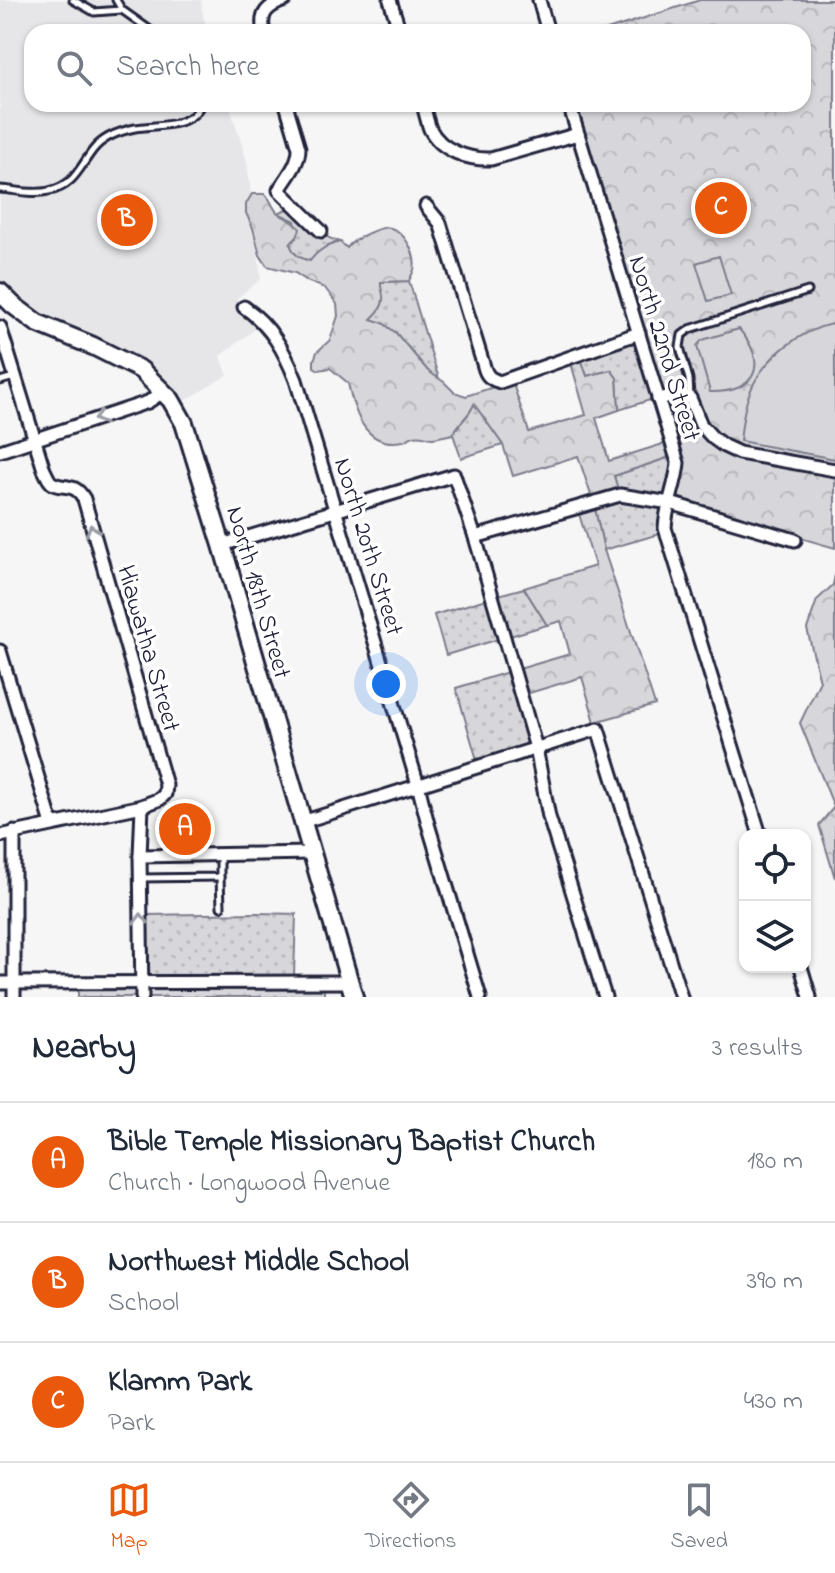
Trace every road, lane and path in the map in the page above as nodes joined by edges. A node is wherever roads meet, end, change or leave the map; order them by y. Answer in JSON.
{"nodes":[{"id":1,"x":73,"y":0,"type":"edge"},
{"id":2,"x":116,"y":0,"type":"edge"},
{"id":3,"x":285,"y":0,"type":"edge"},
{"id":4,"x":390,"y":0,"type":"edge"},
{"id":5,"x":539,"y":0,"type":"edge"},
{"id":6,"x":122,"y":10,"type":"junction"},
{"id":7,"x":142,"y":24,"type":"edge"},
{"id":8,"x":263,"y":24,"type":"edge"},
{"id":9,"x":398,"y":24,"type":"edge"},
{"id":10,"x":546,"y":24,"type":"edge"},
{"id":11,"x":198,"y":112,"type":"edge"},
{"id":12,"x":288,"y":112,"type":"edge"},
{"id":13,"x":425,"y":112,"type":"edge"},
{"id":14,"x":571,"y":112,"type":"edge"},
{"id":15,"x":578,"y":134,"type":"junction"},
{"id":16,"x":0,"y":189,"type":"edge"},
{"id":17,"x":426,"y":206,"type":"dead end"},
{"id":18,"x":321,"y":231,"type":"dead end"},
{"id":19,"x":808,"y":291,"type":"dead end"},
{"id":20,"x":1,"y":295,"type":"edge"},
{"id":21,"x":244,"y":307,"type":"dead end"},
{"id":22,"x":0,"y":327,"type":"edge"},
{"id":23,"x":639,"y":333,"type":"junction"},
{"id":24,"x":15,"y":376,"type":"junction"},
{"id":25,"x":0,"y":381,"type":"edge"},
{"id":26,"x":163,"y":392,"type":"junction"},
{"id":27,"x":690,"y":398,"type":"junction"},
{"id":28,"x":658,"y":399,"type":"junction"},
{"id":29,"x":34,"y":439,"type":"junction"},
{"id":30,"x":0,"y":451,"type":"edge"},
{"id":31,"x":835,"y":470,"type":"edge"},
{"id":32,"x":670,"y":503,"type":"junction"},
{"id":33,"x":336,"y":511,"type":"junction"},
{"id":34,"x":475,"y":537,"type":"junction"},
{"id":35,"x":795,"y":540,"type":"dead end"},
{"id":36,"x":222,"y":545,"type":"junction"},
{"id":37,"x":0,"y":651,"type":"edge"},
{"id":38,"x":536,"y":748,"type":"junction"},
{"id":39,"x":418,"y":785,"type":"junction"},
{"id":40,"x":142,"y":806,"type":"junction"},
{"id":41,"x":302,"y":822,"type":"junction"},
{"id":42,"x":52,"y":824,"type":"junction"},
{"id":43,"x":758,"y":829,"type":"edge"},
{"id":44,"x":14,"y":832,"type":"junction"},
{"id":45,"x":0,"y":836,"type":"edge"},
{"id":46,"x":311,"y":853,"type":"junction"},
{"id":47,"x":220,"y":855,"type":"junction"},
{"id":48,"x":140,"y":856,"type":"junction"},
{"id":49,"x":220,"y":877,"type":"junction"},
{"id":50,"x":140,"y":878,"type":"junction"},
{"id":51,"x":221,"y":907,"type":"dead end"},
{"id":52,"x":803,"y":973,"type":"edge"},
{"id":53,"x":142,"y":982,"type":"junction"},
{"id":54,"x":0,"y":983,"type":"edge"},
{"id":55,"x":14,"y":983,"type":"junction"},
{"id":56,"x":352,"y":990,"type":"edge"},
{"id":57,"x":14,"y":997,"type":"edge"},
{"id":58,"x":142,"y":997,"type":"edge"},
{"id":59,"x":480,"y":997,"type":"edge"},
{"id":60,"x":605,"y":997,"type":"edge"},
{"id":61,"x":681,"y":997,"type":"edge"},
{"id":62,"x":810,"y":997,"type":"edge"}],
"edges":[{"from":1,"to":6,"type":"lane"},
{"from":2,"to":6,"type":"lane"},
{"from":3,"to":8,"type":"street"},
{"from":4,"to":9,"type":"street"},
{"from":5,"to":10,"type":"street"},
{"from":6,"to":7,"type":"lane"},
{"from":11,"to":16,"type":"lane"},
{"from":12,"to":18,"type":"street"},
{"from":13,"to":15,"type":"street"},
{"from":14,"to":15,"type":"street","name":"North 22nd Street"},
{"from":15,"to":23,"type":"street","name":"North 22nd Street"},
{"from":17,"to":23,"type":"street"},
{"from":19,"to":27,"type":"lane"},
{"from":20,"to":26,"type":"main road","name":"North 18th Street"},
{"from":21,"to":33,"type":"street","name":"North 20th Street"},
{"from":22,"to":24,"type":"street","name":"Hiawatha Street"},
{"from":23,"to":28,"type":"street","name":"North 22nd Street"},
{"from":24,"to":25,"type":"lane"},
{"from":24,"to":29,"type":"street","name":"Hiawatha Street"},
{"from":26,"to":29,"type":"street","one_way":true},
{"from":26,"to":36,"type":"main road","name":"North 18th Street"},
{"from":27,"to":28,"type":"street"},
{"from":27,"to":31,"type":"street"},
{"from":28,"to":32,"type":"street","name":"North 22nd Street"},
{"from":29,"to":30,"type":"street"},
{"from":40,"to":29,"type":"street","name":"Hiawatha Street","one_way":true},
{"from":32,"to":34,"type":"street"},
{"from":32,"to":35,"type":"street"},
{"from":32,"to":43,"type":"street","name":"North 22nd Street"},
{"from":33,"to":34,"type":"street"},
{"from":33,"to":36,"type":"street"},
{"from":33,"to":39,"type":"street","name":"North 20th Street"},
{"from":34,"to":38,"type":"street"},
{"from":36,"to":41,"type":"main road","name":"North 18th Street"},
{"from":37,"to":42,"type":"street"},
{"from":38,"to":39,"type":"street"},
{"from":38,"to":60,"type":"street"},
{"from":38,"to":61,"type":"street"},
{"from":39,"to":41,"type":"street"},
{"from":39,"to":59,"type":"street","name":"North 20th Street"},
{"from":40,"to":42,"type":"street"},
{"from":40,"to":48,"type":"street"},
{"from":41,"to":46,"type":"main road","name":"North 18th Street"},
{"from":42,"to":44,"type":"street"},
{"from":44,"to":45,"type":"street"},
{"from":44,"to":55,"type":"street"},
{"from":46,"to":47,"type":"street"},
{"from":46,"to":56,"type":"main road","name":"North 18th Street"},
{"from":47,"to":48,"type":"street"},
{"from":47,"to":49,"type":"lane"},
{"from":48,"to":50,"type":"street"},
{"from":49,"to":50,"type":"lane"},
{"from":49,"to":51,"type":"lane"},
{"from":53,"to":50,"type":"street","one_way":true},
{"from":52,"to":62,"type":"street"},
{"from":53,"to":55,"type":"street"},
{"from":53,"to":56,"type":"street"},
{"from":53,"to":58,"type":"street"},
{"from":54,"to":55,"type":"street"},
{"from":55,"to":57,"type":"street"}]}
